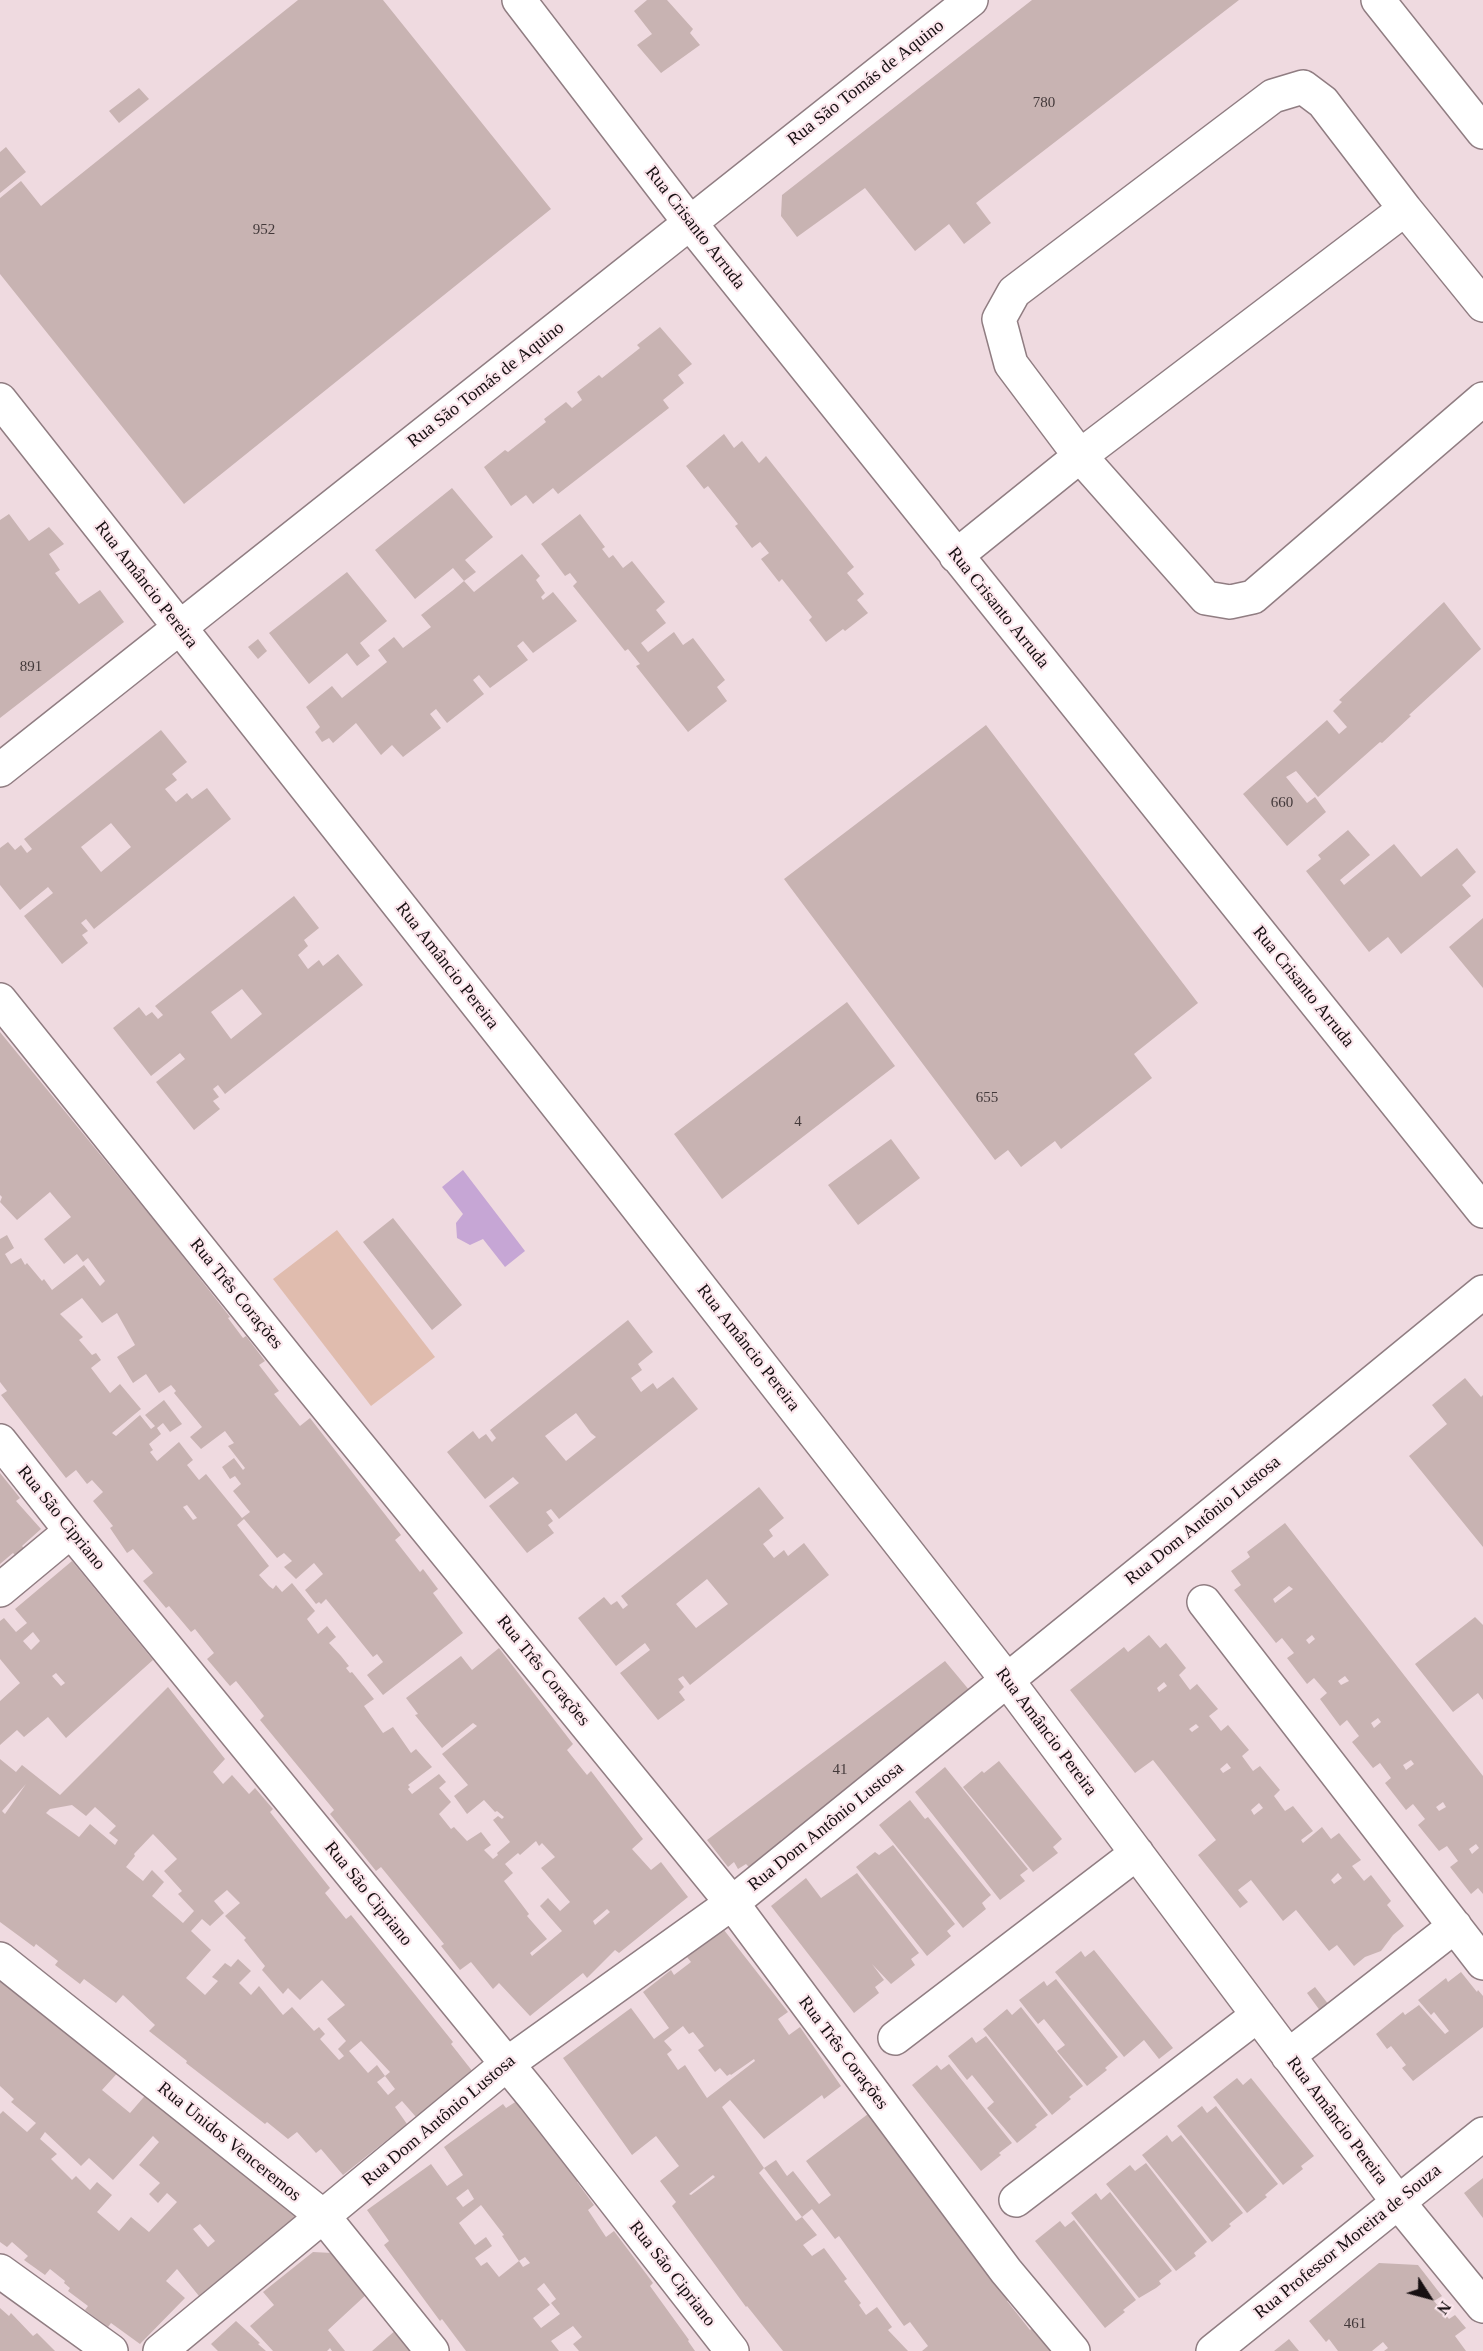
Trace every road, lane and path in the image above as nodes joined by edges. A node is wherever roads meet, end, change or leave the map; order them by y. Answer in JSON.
{"nodes":[{"id":1,"x":519,"y":0,"type":"edge"},
{"id":2,"x":971,"y":0,"type":"edge"},
{"id":3,"x":1378,"y":0,"type":"edge"},
{"id":4,"x":1483,"y":132,"type":"edge"},
{"id":5,"x":1405,"y":209,"type":"junction"},
{"id":6,"x":690,"y":223,"type":"junction"},
{"id":7,"x":1483,"y":305,"type":"edge"},
{"id":8,"x":1483,"y":399,"type":"edge"},
{"id":9,"x":0,"y":400,"type":"edge"},
{"id":10,"x":1080,"y":456,"type":"junction"},
{"id":11,"x":956,"y":556,"type":"junction"},
{"id":12,"x":180,"y":628,"type":"junction"},
{"id":13,"x":0,"y":770,"type":"edge"},
{"id":14,"x":0,"y":1000,"type":"edge"},
{"id":15,"x":1483,"y":1211,"type":"edge"},
{"id":16,"x":1483,"y":1292,"type":"edge"},
{"id":17,"x":0,"y":1441,"type":"edge"},
{"id":18,"x":71,"y":1531,"type":"junction"},
{"id":19,"x":0,"y":1590,"type":"edge"},
{"id":20,"x":1204,"y":1602,"type":"dead end"},
{"id":21,"x":1007,"y":1680,"type":"junction"},
{"id":22,"x":1137,"y":1853,"type":"junction"},
{"id":23,"x":732,"y":1903,"type":"junction"},
{"id":24,"x":1455,"y":1926,"type":"junction"},
{"id":25,"x":0,"y":1959,"type":"edge"},
{"id":26,"x":1483,"y":1963,"type":"edge"},
{"id":27,"x":1258,"y":2015,"type":"junction"},
{"id":28,"x":895,"y":2038,"type":"dead end"},
{"id":29,"x":1288,"y":2056,"type":"junction"},
{"id":30,"x":507,"y":2064,"type":"junction"},
{"id":31,"x":1483,"y":2134,"type":"edge"},
{"id":32,"x":1016,"y":2200,"type":"dead end"},
{"id":33,"x":1398,"y":2202,"type":"junction"},
{"id":34,"x":324,"y":2217,"type":"junction"},
{"id":35,"x":0,"y":2271,"type":"edge"},
{"id":36,"x":1483,"y":2306,"type":"edge"},
{"id":37,"x":111,"y":2351,"type":"edge"},
{"id":38,"x":160,"y":2351,"type":"edge"},
{"id":39,"x":432,"y":2351,"type":"edge"},
{"id":40,"x":732,"y":2351,"type":"edge"},
{"id":41,"x":1073,"y":2351,"type":"edge"},
{"id":42,"x":1213,"y":2351,"type":"edge"}],
"edges":[{"from":1,"to":6,"type":"street","name":"Rua Crisanto Arruda"},
{"from":2,"to":6,"type":"street","name":"Rua São Tomás de Aquino"},
{"from":3,"to":4,"type":"street"},
{"from":5,"to":7,"type":"street"},
{"from":5,"to":10,"type":"street"},
{"from":5,"to":10,"type":"street"},
{"from":6,"to":11,"type":"street","name":"Rua Crisanto Arruda"},
{"from":6,"to":12,"type":"street","name":"Rua São Tomás de Aquino"},
{"from":8,"to":10,"type":"street"},
{"from":9,"to":12,"type":"street","name":"Rua Amâncio Pereira"},
{"from":10,"to":11,"type":"street"},
{"from":11,"to":15,"type":"street","name":"Rua Crisanto Arruda"},
{"from":12,"to":13,"type":"street","name":"Rua São Tomás de Aquino"},
{"from":12,"to":21,"type":"street","name":"Rua Amâncio Pereira"},
{"from":14,"to":23,"type":"street","name":"Rua Três Corações"},
{"from":16,"to":21,"type":"street","name":"Rua Dom Antônio Lustosa"},
{"from":17,"to":18,"type":"street","name":"Rua São Cipriano"},
{"from":18,"to":19,"type":"street"},
{"from":18,"to":30,"type":"street","name":"Rua São Cipriano"},
{"from":20,"to":24,"type":"street"},
{"from":21,"to":22,"type":"street","name":"Rua Amâncio Pereira"},
{"from":21,"to":23,"type":"street","name":"Rua Dom Antônio Lustosa"},
{"from":22,"to":27,"type":"street","name":"Rua Amâncio Pereira"},
{"from":22,"to":28,"type":"street"},
{"from":23,"to":30,"type":"street","name":"Rua Dom Antônio Lustosa"},
{"from":23,"to":41,"type":"street","name":"Rua Três Corações"},
{"from":24,"to":26,"type":"street"},
{"from":24,"to":29,"type":"street"},
{"from":25,"to":34,"type":"street","name":"Rua Unidos Venceremos"},
{"from":27,"to":29,"type":"street","name":"Rua Amâncio Pereira"},
{"from":27,"to":32,"type":"street"},
{"from":29,"to":33,"type":"street","name":"Rua Amâncio Pereira"},
{"from":30,"to":34,"type":"street","name":"Rua Dom Antônio Lustosa"},
{"from":30,"to":40,"type":"street","name":"Rua São Cipriano"},
{"from":31,"to":33,"type":"street","name":"Rua Professor Moreira de Souza"},
{"from":33,"to":36,"type":"street","name":"Rua Amâncio Pereira"},
{"from":33,"to":42,"type":"street","name":"Rua Professor Moreira de Souza"},
{"from":34,"to":38,"type":"street","name":"Rua Dom Antônio Lustosa"},
{"from":34,"to":39,"type":"street","name":"Rua Unidos Venceremos"},
{"from":35,"to":37,"type":"street"}]}
